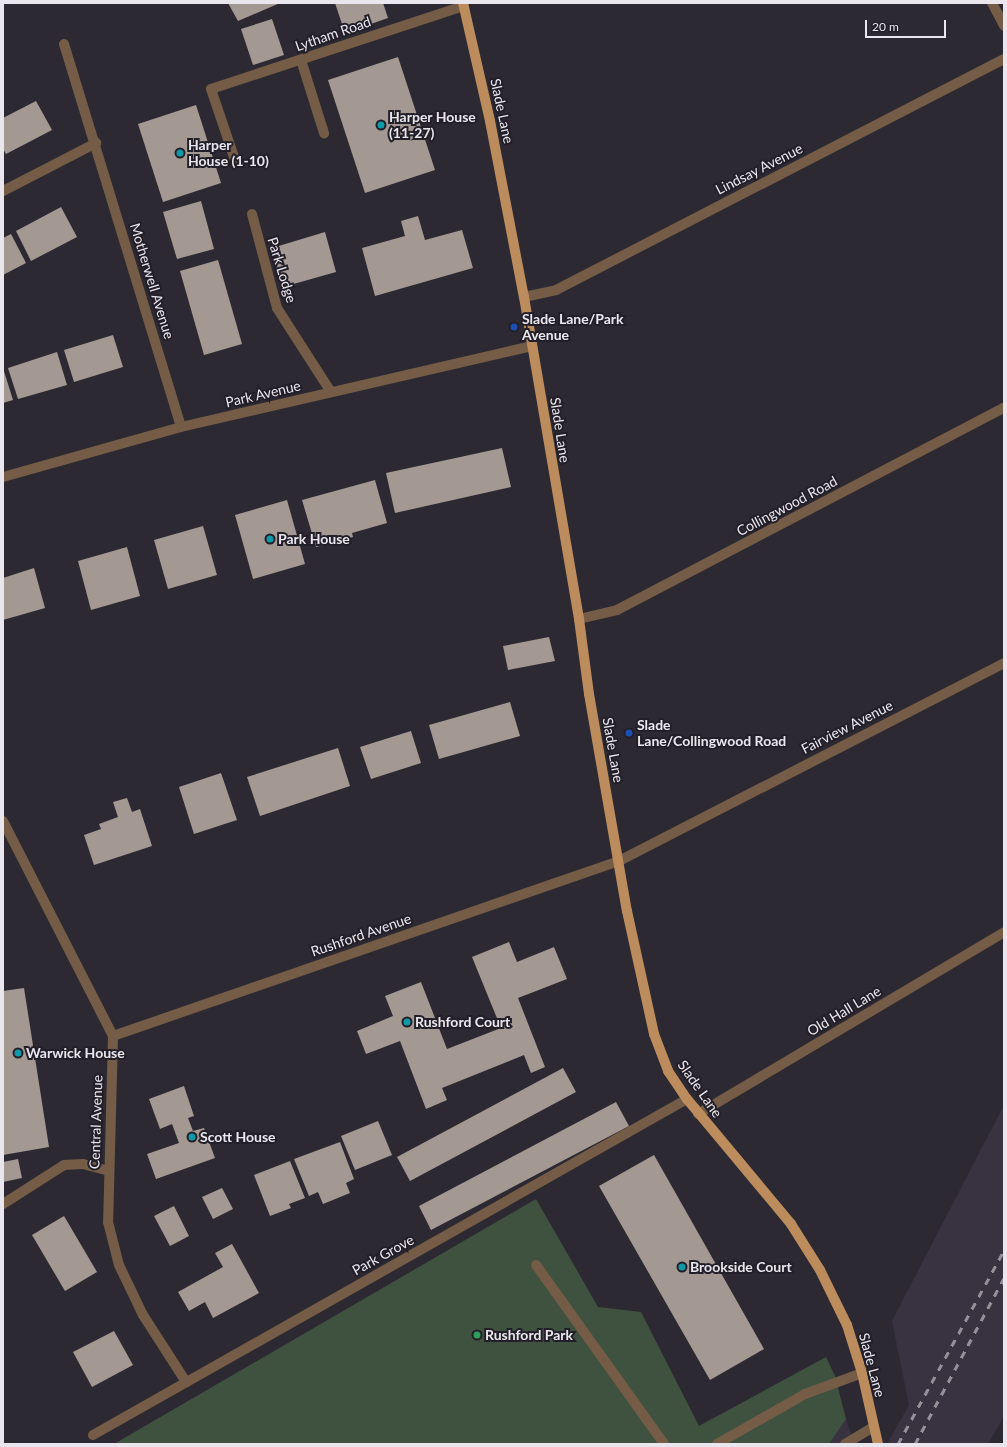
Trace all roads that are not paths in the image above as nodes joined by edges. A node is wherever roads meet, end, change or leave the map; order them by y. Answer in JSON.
{"nodes":[{"id":1,"x":992,"y":3,"type":"edge"},
{"id":2,"x":464,"y":4,"type":"edge"},
{"id":3,"x":1004,"y":26,"type":"edge"},
{"id":4,"x":64,"y":44,"type":"dead end"},
{"id":5,"x":1004,"y":59,"type":"edge"},
{"id":6,"x":301,"y":60,"type":"junction"},
{"id":7,"x":324,"y":133,"type":"dead end"},
{"id":8,"x":96,"y":142,"type":"junction"},
{"id":9,"x":235,"y":160,"type":"dead end"},
{"id":10,"x":3,"y":191,"type":"edge"},
{"id":11,"x":252,"y":214,"type":"dead end"},
{"id":12,"x":524,"y":296,"type":"junction"},
{"id":13,"x":532,"y":346,"type":"junction"},
{"id":14,"x":331,"y":392,"type":"junction"},
{"id":15,"x":1004,"y":408,"type":"edge"},
{"id":16,"x":181,"y":427,"type":"junction"},
{"id":17,"x":3,"y":477,"type":"edge"},
{"id":18,"x":579,"y":619,"type":"junction"},
{"id":19,"x":1004,"y":663,"type":"edge"},
{"id":20,"x":3,"y":821,"type":"edge"},
{"id":21,"x":618,"y":861,"type":"junction"},
{"id":22,"x":1004,"y":932,"type":"edge"},
{"id":23,"x":113,"y":1036,"type":"junction"},
{"id":24,"x":687,"y":1100,"type":"junction"},
{"id":25,"x":698,"y":1114,"type":"junction"},
{"id":26,"x":109,"y":1171,"type":"junction"},
{"id":27,"x":3,"y":1204,"type":"edge"},
{"id":28,"x":536,"y":1265,"type":"dead end"},
{"id":29,"x":862,"y":1373,"type":"junction"},
{"id":30,"x":186,"y":1382,"type":"junction"},
{"id":31,"x":873,"y":1427,"type":"junction"},
{"id":32,"x":93,"y":1435,"type":"dead end"},
{"id":33,"x":664,"y":1444,"type":"edge"},
{"id":34,"x":717,"y":1444,"type":"edge"},
{"id":35,"x":845,"y":1444,"type":"edge"},
{"id":36,"x":878,"y":1444,"type":"edge"}],
"edges":[{"from":1,"to":3,"type":"street"},
{"from":2,"to":6,"type":"street","name":"Lytham Road"},
{"from":2,"to":12,"type":"main road","name":"Slade Lane"},
{"from":4,"to":8,"type":"street","name":"Motherwell Avenue"},
{"from":5,"to":12,"type":"street","name":"Lindsay Avenue"},
{"from":6,"to":7,"type":"street"},
{"from":6,"to":9,"type":"street","name":"Lytham Road"},
{"from":8,"to":10,"type":"street"},
{"from":8,"to":16,"type":"street","name":"Motherwell Avenue"},
{"from":11,"to":14,"type":"street","name":"Park Lodge"},
{"from":12,"to":13,"type":"main road","name":"Slade Lane"},
{"from":13,"to":14,"type":"street","name":"Park Avenue"},
{"from":13,"to":18,"type":"main road","name":"Slade Lane"},
{"from":14,"to":16,"type":"street","name":"Park Avenue"},
{"from":15,"to":18,"type":"street","name":"Collingwood Road"},
{"from":16,"to":17,"type":"street","name":"Park Avenue"},
{"from":18,"to":21,"type":"main road","name":"Slade Lane"},
{"from":19,"to":21,"type":"street","name":"Fairview Avenue"},
{"from":20,"to":23,"type":"street","name":"Central Avenue"},
{"from":21,"to":23,"type":"street","name":"Rushford Avenue"},
{"from":21,"to":24,"type":"main road","name":"Slade Lane"},
{"from":22,"to":25,"type":"street","name":"Old Hall Lane"},
{"from":23,"to":26,"type":"street","name":"Central Avenue"},
{"from":24,"to":25,"type":"main road","name":"Slade Lane"},
{"from":24,"to":30,"type":"street","name":"Park Grove"},
{"from":25,"to":29,"type":"main road","name":"Slade Lane"},
{"from":26,"to":27,"type":"street"},
{"from":26,"to":30,"type":"street","name":"Central Avenue"},
{"from":28,"to":33,"type":"street"},
{"from":29,"to":31,"type":"main road","name":"Slade Lane"},
{"from":29,"to":34,"type":"street"},
{"from":30,"to":32,"type":"street","name":"Park Grove"},
{"from":31,"to":35,"type":"street"},
{"from":31,"to":36,"type":"main road","name":"Slade Lane"}]}
